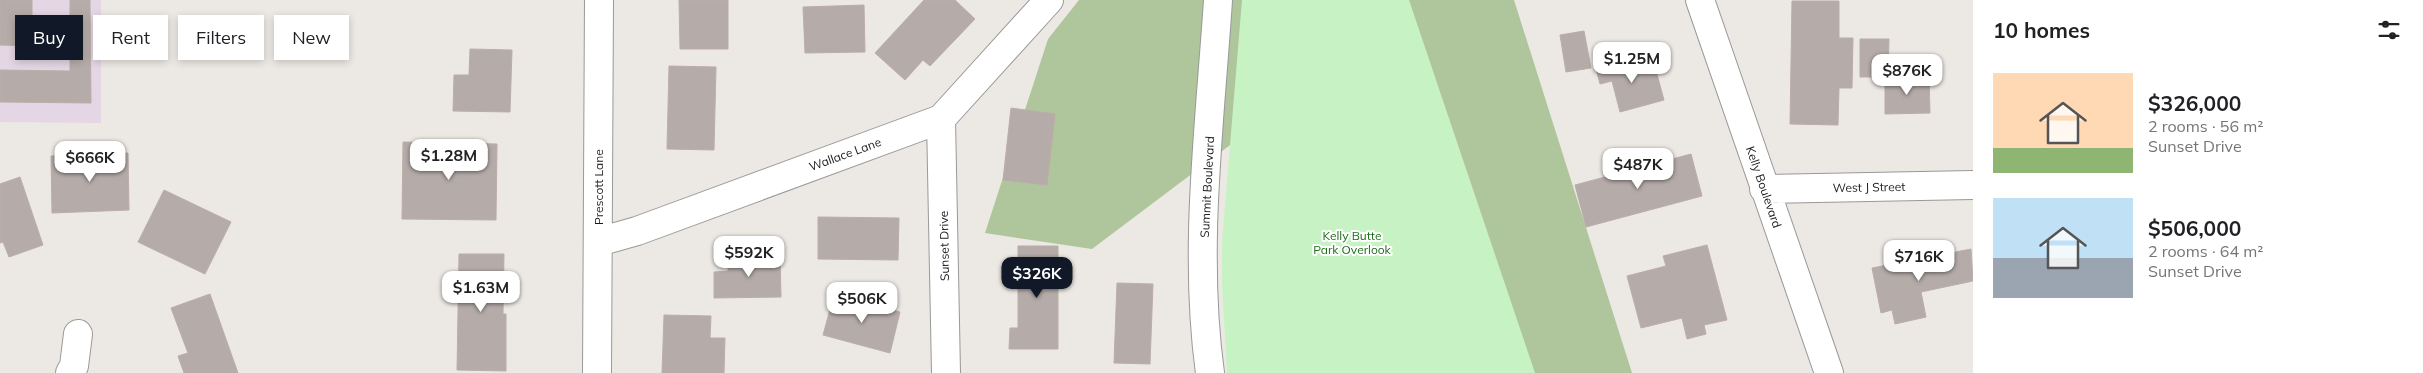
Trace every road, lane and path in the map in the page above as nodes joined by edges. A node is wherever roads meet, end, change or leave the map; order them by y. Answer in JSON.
{"nodes":[{"id":1,"x":599,"y":0,"type":"edge"},
{"id":2,"x":1049,"y":0,"type":"edge"},
{"id":3,"x":1218,"y":0,"type":"edge"},
{"id":4,"x":1700,"y":0,"type":"edge"},
{"id":5,"x":941,"y":119,"type":"junction"},
{"id":6,"x":1973,"y":185,"type":"edge"},
{"id":7,"x":1764,"y":189,"type":"junction"},
{"id":8,"x":598,"y":242,"type":"junction"},
{"id":9,"x":78,"y":334,"type":"dead end"},
{"id":10,"x":70,"y":373,"type":"edge"},
{"id":11,"x":597,"y":373,"type":"edge"},
{"id":12,"x":946,"y":373,"type":"edge"},
{"id":13,"x":1210,"y":373,"type":"edge"},
{"id":14,"x":1829,"y":373,"type":"edge"}],
"edges":[{"from":1,"to":8,"type":"street","name":"Prescott Lane"},
{"from":2,"to":5,"type":"street","name":"Wallace Lane"},
{"from":3,"to":13,"type":"street","name":"Summit Boulevard"},
{"from":4,"to":7,"type":"street","name":"Kelly Boulevard"},
{"from":5,"to":8,"type":"street","name":"Wallace Lane"},
{"from":5,"to":12,"type":"street","name":"Sunset Drive"},
{"from":6,"to":7,"type":"street","name":"West J Street"},
{"from":7,"to":14,"type":"street","name":"Kelly Boulevard"},
{"from":8,"to":11,"type":"street","name":"Prescott Lane"},
{"from":9,"to":10,"type":"street"}]}
